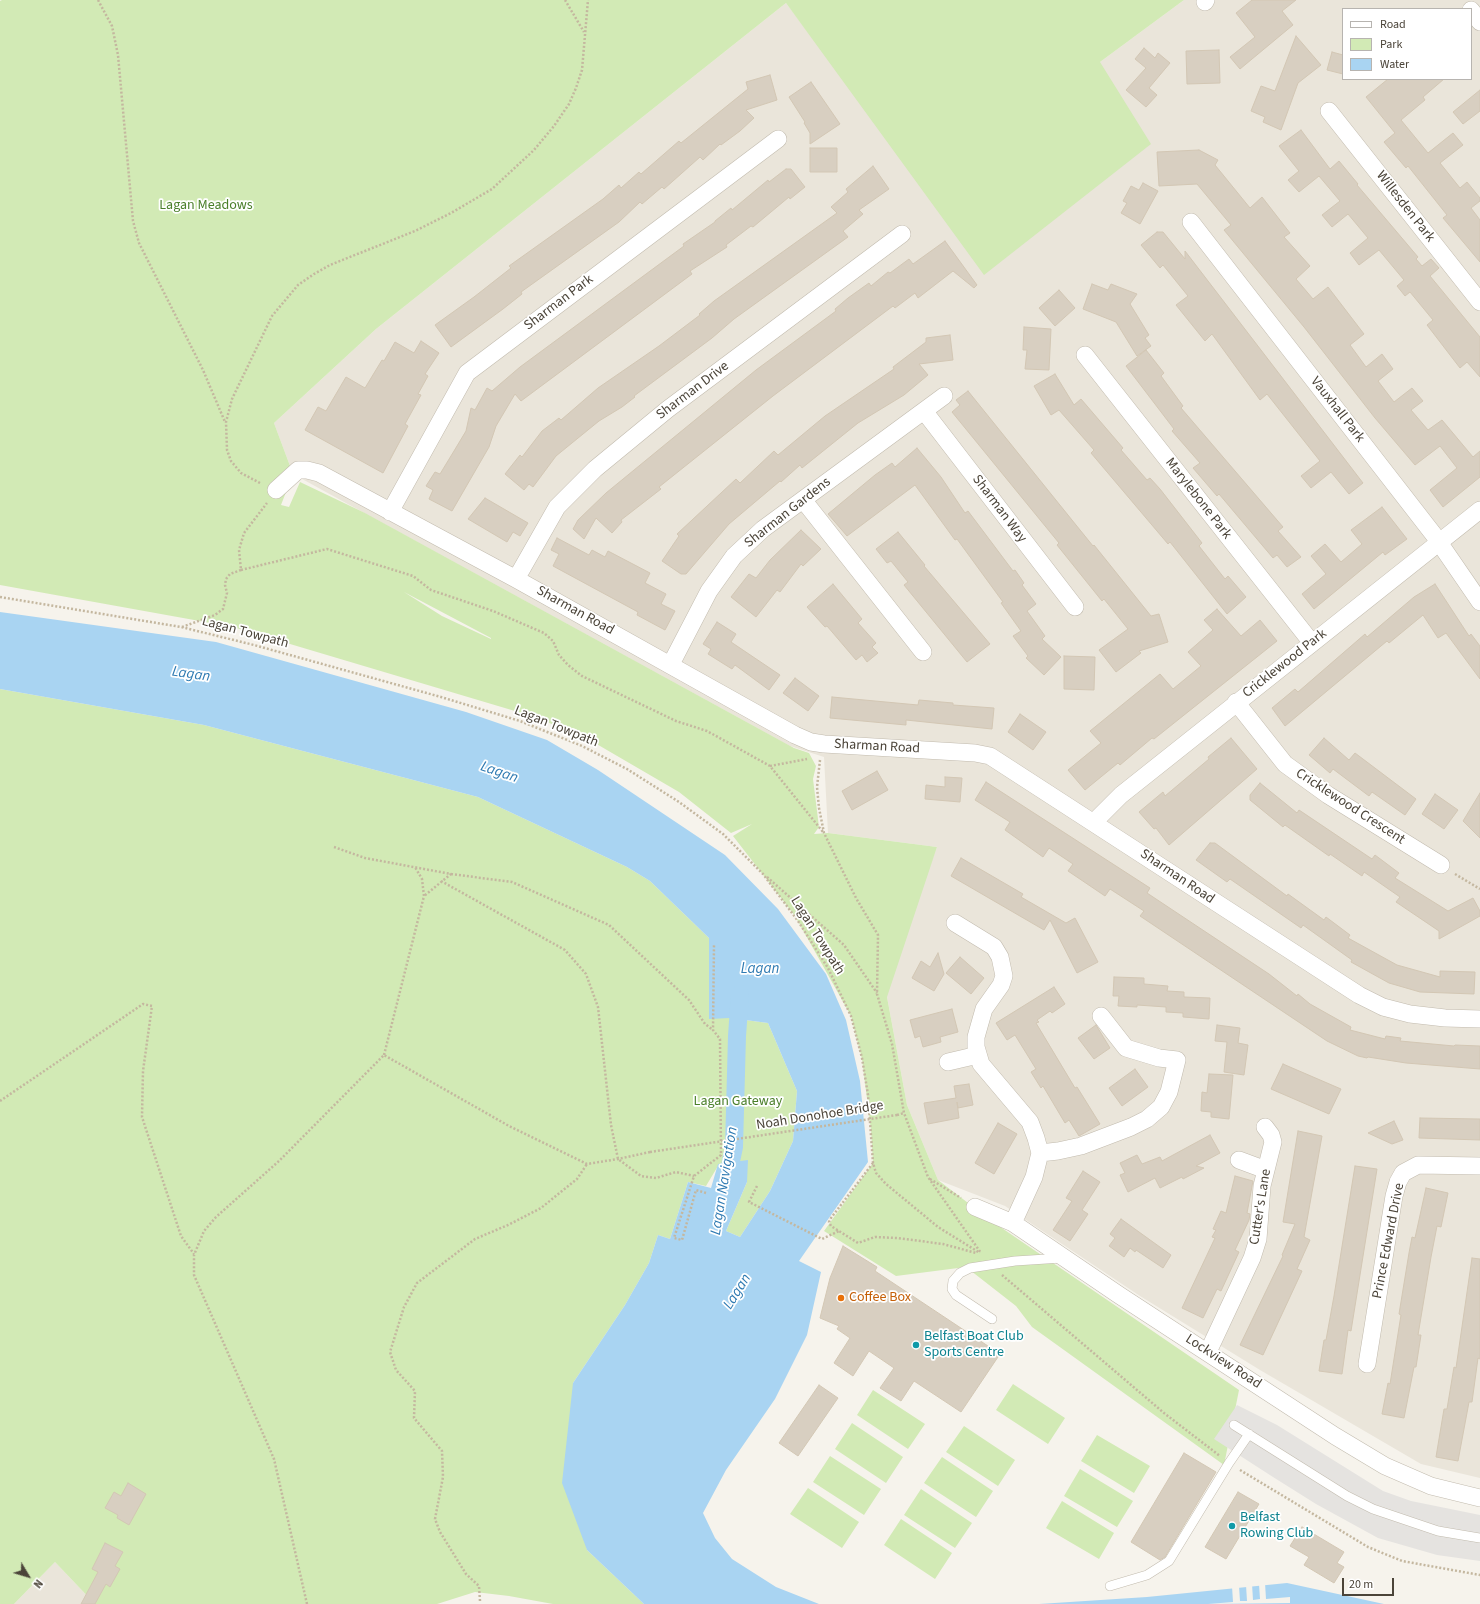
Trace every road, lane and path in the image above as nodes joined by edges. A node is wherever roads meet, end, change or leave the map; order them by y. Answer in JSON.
{"nodes":[{"id":1,"x":98,"y":0,"type":"edge"},
{"id":2,"x":565,"y":0,"type":"edge"},
{"id":3,"x":588,"y":0,"type":"edge"},
{"id":4,"x":1472,"y":12,"type":"edge"},
{"id":5,"x":1480,"y":22,"type":"edge"},
{"id":6,"x":585,"y":32,"type":"junction"},
{"id":7,"x":1329,"y":112,"type":"dead end"},
{"id":8,"x":778,"y":139,"type":"dead end"},
{"id":9,"x":1191,"y":222,"type":"dead end"},
{"id":10,"x":902,"y":234,"type":"dead end"},
{"id":11,"x":1480,"y":302,"type":"edge"},
{"id":12,"x":1085,"y":355,"type":"dead end"},
{"id":13,"x":944,"y":396,"type":"dead end"},
{"id":14,"x":924,"y":411,"type":"junction"},
{"id":15,"x":226,"y":422,"type":"junction"},
{"id":16,"x":276,"y":490,"type":"junction"},
{"id":17,"x":804,"y":501,"type":"junction"},
{"id":18,"x":1480,"y":510,"type":"edge"},
{"id":19,"x":390,"y":512,"type":"junction"},
{"id":20,"x":1439,"y":542,"type":"junction"},
{"id":21,"x":241,"y":570,"type":"junction"},
{"id":22,"x":516,"y":578,"type":"junction"},
{"id":23,"x":0,"y":597,"type":"edge"},
{"id":24,"x":1480,"y":602,"type":"edge"},
{"id":25,"x":1075,"y":607,"type":"dead end"},
{"id":26,"x":181,"y":627,"type":"junction"},
{"id":27,"x":1312,"y":643,"type":"junction"},
{"id":28,"x":923,"y":652,"type":"dead end"},
{"id":29,"x":671,"y":664,"type":"junction"},
{"id":30,"x":1236,"y":702,"type":"junction"},
{"id":31,"x":770,"y":766,"type":"junction"},
{"id":32,"x":1094,"y":822,"type":"junction"},
{"id":33,"x":824,"y":833,"type":"junction"},
{"id":34,"x":334,"y":847,"type":"dead end"},
{"id":35,"x":1441,"y":865,"type":"joint"},
{"id":36,"x":415,"y":867,"type":"junction"},
{"id":37,"x":451,"y":874,"type":"junction"},
{"id":38,"x":763,"y":874,"type":"junction"},
{"id":39,"x":441,"y":881,"type":"junction"},
{"id":40,"x":1480,"y":889,"type":"edge"},
{"id":41,"x":424,"y":896,"type":"junction"},
{"id":42,"x":955,"y":923,"type":"dead end"},
{"id":43,"x":714,"y":945,"type":"dead end"},
{"id":44,"x":878,"y":994,"type":"junction"},
{"id":45,"x":1101,"y":1016,"type":"dead end"},
{"id":46,"x":1480,"y":1019,"type":"edge"},
{"id":47,"x":713,"y":1030,"type":"junction"},
{"id":48,"x":384,"y":1055,"type":"junction"},
{"id":49,"x":978,"y":1055,"type":"junction"},
{"id":50,"x":948,"y":1062,"type":"dead end"},
{"id":51,"x":0,"y":1101,"type":"edge"},
{"id":52,"x":904,"y":1113,"type":"junction"},
{"id":53,"x":1265,"y":1127,"type":"dead end"},
{"id":54,"x":1040,"y":1152,"type":"junction"},
{"id":55,"x":618,"y":1159,"type":"junction"},
{"id":56,"x":1240,"y":1160,"type":"dead end"},
{"id":57,"x":872,"y":1163,"type":"junction"},
{"id":58,"x":587,"y":1164,"type":"junction"},
{"id":59,"x":1480,"y":1166,"type":"edge"},
{"id":60,"x":1266,"y":1170,"type":"junction"},
{"id":61,"x":694,"y":1176,"type":"junction"},
{"id":62,"x":928,"y":1177,"type":"junction"},
{"id":63,"x":757,"y":1186,"type":"dead end"},
{"id":64,"x":706,"y":1193,"type":"dead end"},
{"id":65,"x":975,"y":1207,"type":"joint"},
{"id":66,"x":1013,"y":1223,"type":"junction"},
{"id":67,"x":839,"y":1231,"type":"junction"},
{"id":68,"x":982,"y":1254,"type":"junction"},
{"id":69,"x":194,"y":1255,"type":"junction"},
{"id":70,"x":1065,"y":1257,"type":"junction"},
{"id":71,"x":989,"y":1265,"type":"junction"},
{"id":72,"x":992,"y":1319,"type":"dead end"},
{"id":73,"x":1208,"y":1352,"type":"junction"},
{"id":74,"x":1367,"y":1364,"type":"dead end"},
{"id":75,"x":1234,"y":1425,"type":"dead end"},
{"id":76,"x":1249,"y":1434,"type":"junction"},
{"id":77,"x":1229,"y":1463,"type":"junction"},
{"id":78,"x":1480,"y":1498,"type":"edge"},
{"id":79,"x":1480,"y":1538,"type":"edge"},
{"id":80,"x":1480,"y":1575,"type":"edge"},
{"id":81,"x":1110,"y":1586,"type":"dead end"},
{"id":82,"x":480,"y":1601,"type":"dead end"},
{"id":83,"x":307,"y":1604,"type":"edge"}],
"edges":[{"from":1,"to":15,"type":"path"},
{"from":2,"to":6,"type":"path"},
{"from":3,"to":6,"type":"path"},
{"from":4,"to":5,"type":"street"},
{"from":6,"to":15,"type":"path"},
{"from":7,"to":11,"type":"street","name":"Willesden Park"},
{"from":8,"to":19,"type":"street","name":"Sharman Park"},
{"from":9,"to":20,"type":"street","name":"Vauxhall Park"},
{"from":10,"to":22,"type":"street","name":"Sharman Drive"},
{"from":12,"to":27,"type":"street","name":"Marylebone Park"},
{"from":13,"to":14,"type":"street","name":"Sharman Gardens"},
{"from":14,"to":17,"type":"street","name":"Sharman Gardens"},
{"from":14,"to":25,"type":"street","name":"Sharman Way"},
{"from":15,"to":16,"type":"path"},
{"from":16,"to":19,"type":"street","name":"Sharman Road"},
{"from":16,"to":21,"type":"path"},
{"from":17,"to":28,"type":"street"},
{"from":17,"to":29,"type":"street","name":"Sharman Gardens"},
{"from":18,"to":20,"type":"street","name":"Cricklewood Park"},
{"from":19,"to":22,"type":"street","name":"Sharman Road"},
{"from":20,"to":24,"type":"street","name":"Vauxhall Park"},
{"from":20,"to":27,"type":"street","name":"Cricklewood Park"},
{"from":21,"to":26,"type":"path"},
{"from":21,"to":31,"type":"path"},
{"from":22,"to":29,"type":"street","name":"Sharman Road"},
{"from":23,"to":26,"type":"path","name":"Lagan Towpath"},
{"from":26,"to":38,"type":"path","name":"Lagan Towpath"},
{"from":27,"to":30,"type":"street","name":"Cricklewood Park"},
{"from":29,"to":32,"type":"street","name":"Sharman Road"},
{"from":30,"to":32,"type":"street","name":"Cricklewood Park"},
{"from":30,"to":35,"type":"street","name":"Cricklewood Crescent"},
{"from":31,"to":33,"type":"path"},
{"from":31,"to":33,"type":"path"},
{"from":32,"to":46,"type":"street","name":"Sharman Road"},
{"from":33,"to":44,"type":"path"},
{"from":34,"to":36,"type":"path"},
{"from":35,"to":40,"type":"path"},
{"from":36,"to":37,"type":"path"},
{"from":36,"to":41,"type":"path"},
{"from":37,"to":39,"type":"path"},
{"from":37,"to":47,"type":"path"},
{"from":38,"to":44,"type":"path"},
{"from":38,"to":57,"type":"path","name":"Lagan Towpath"},
{"from":39,"to":41,"type":"path"},
{"from":39,"to":55,"type":"path"},
{"from":41,"to":48,"type":"path"},
{"from":42,"to":49,"type":"street"},
{"from":43,"to":47,"type":"path"},
{"from":44,"to":52,"type":"path"},
{"from":45,"to":54,"type":"street"},
{"from":47,"to":61,"type":"path"},
{"from":48,"to":58,"type":"path"},
{"from":48,"to":69,"type":"path"},
{"from":49,"to":50,"type":"street"},
{"from":49,"to":54,"type":"street"},
{"from":51,"to":69,"type":"path"},
{"from":52,"to":55,"type":"path","name":"Noah Donohoe Bridge","bridge":true},
{"from":52,"to":62,"type":"path"},
{"from":53,"to":60,"type":"street","name":"Cutter's Lane"},
{"from":54,"to":66,"type":"street"},
{"from":55,"to":58,"type":"path","name":"Noah Donohoe Bridge"},
{"from":55,"to":61,"type":"path"},
{"from":56,"to":60,"type":"street"},
{"from":57,"to":67,"type":"path"},
{"from":57,"to":68,"type":"path"},
{"from":58,"to":82,"type":"path"},
{"from":59,"to":74,"type":"street","name":"Prince Edward Drive"},
{"from":60,"to":73,"type":"street","name":"Cutter's Lane"},
{"from":61,"to":64,"type":"path"},
{"from":62,"to":65,"type":"path"},
{"from":62,"to":68,"type":"path"},
{"from":63,"to":67,"type":"path"},
{"from":65,"to":66,"type":"street","name":"Lockview Road"},
{"from":66,"to":70,"type":"street","name":"Lockview Road"},
{"from":67,"to":68,"type":"path"},
{"from":69,"to":83,"type":"path"},
{"from":70,"to":71,"type":"lane"},
{"from":70,"to":73,"type":"street","name":"Lockview Road"},
{"from":71,"to":72,"type":"lane"},
{"from":71,"to":77,"type":"path"},
{"from":73,"to":78,"type":"street","name":"Lockview Road"},
{"from":75,"to":76,"type":"lane"},
{"from":76,"to":77,"type":"lane"},
{"from":76,"to":79,"type":"lane"},
{"from":77,"to":80,"type":"path"},
{"from":77,"to":81,"type":"lane"}]}
